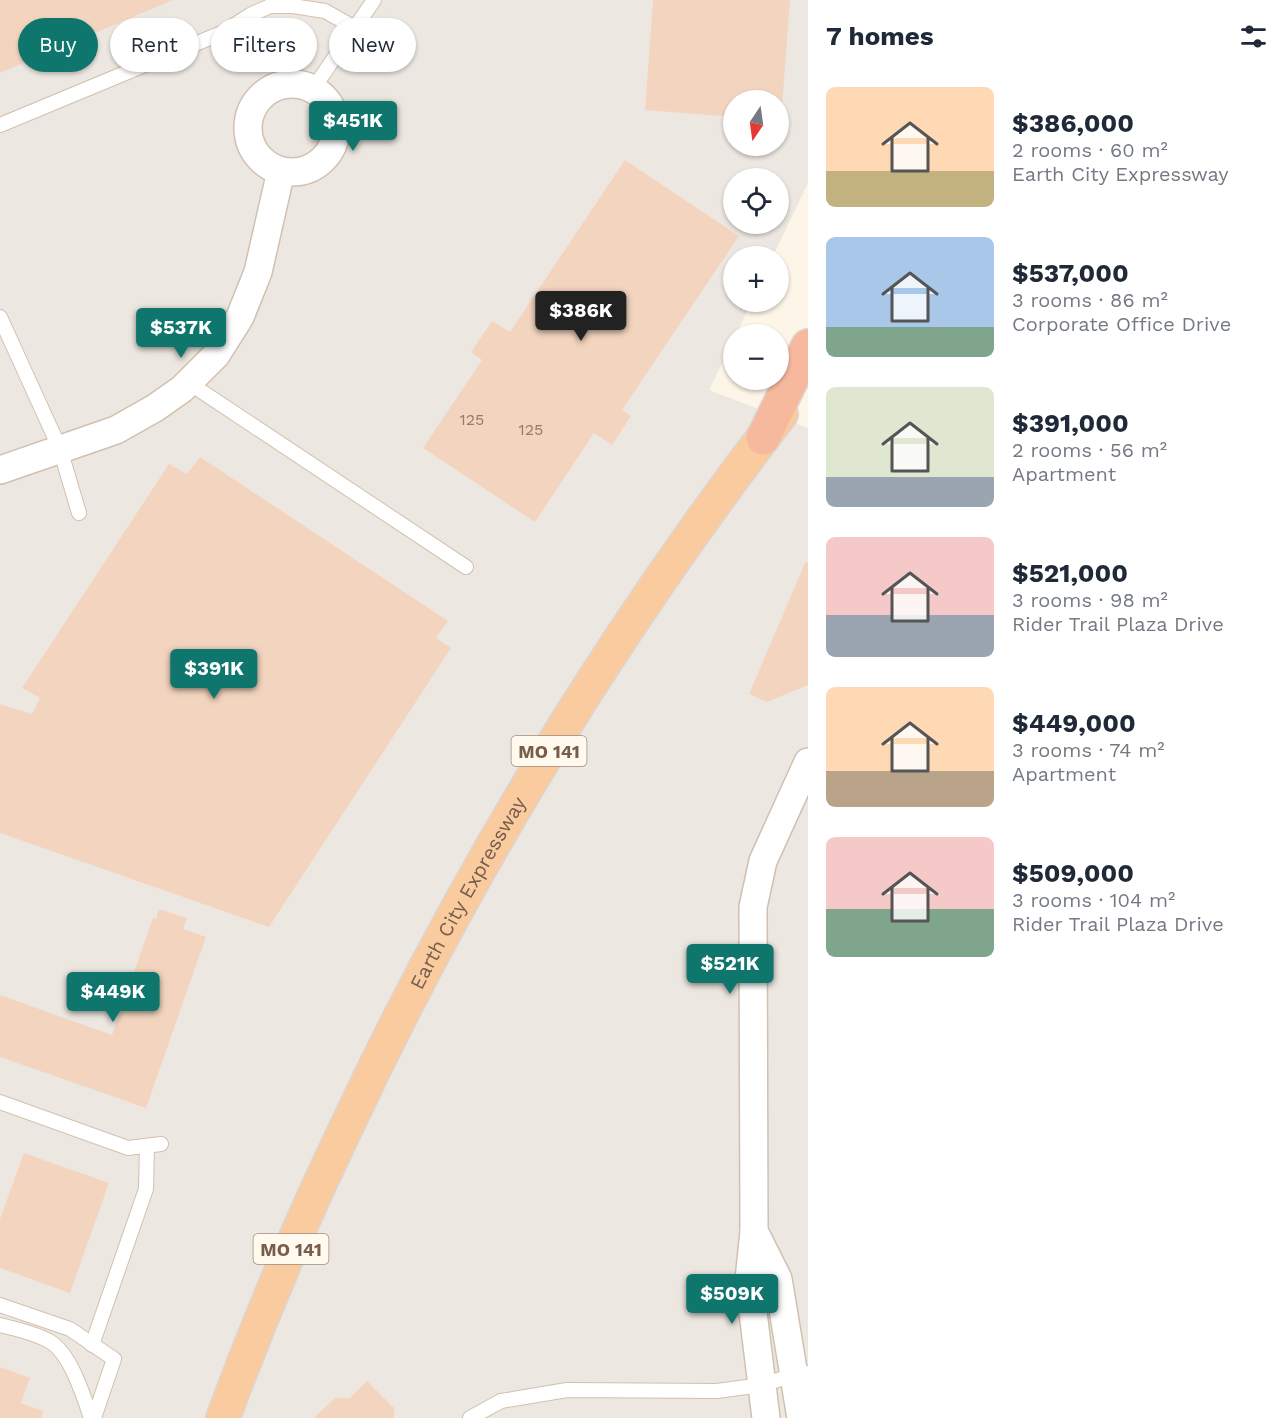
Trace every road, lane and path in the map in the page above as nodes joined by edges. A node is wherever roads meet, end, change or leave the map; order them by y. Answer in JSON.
{"nodes":[{"id":1,"x":374,"y":0,"type":"edge"},
{"id":2,"x":337,"y":18,"type":"edge"},
{"id":3,"x":362,"y":18,"type":"edge"},
{"id":4,"x":329,"y":66,"type":"edge"},
{"id":5,"x":313,"y":89,"type":"junction"},
{"id":6,"x":0,"y":125,"type":"edge"},
{"id":7,"x":281,"y":171,"type":"junction"},
{"id":8,"x":0,"y":317,"type":"edge"},
{"id":9,"x":808,"y":346,"type":"edge"},
{"id":10,"x":808,"y":380,"type":"edge"},
{"id":11,"x":189,"y":383,"type":"junction"},
{"id":12,"x":764,"y":438,"type":"junction"},
{"id":13,"x":60,"y":449,"type":"junction"},
{"id":14,"x":0,"y":470,"type":"edge"},
{"id":15,"x":79,"y":513,"type":"dead end"},
{"id":16,"x":466,"y":567,"type":"dead end"},
{"id":17,"x":806,"y":773,"type":"edge"},
{"id":18,"x":0,"y":1102,"type":"edge"},
{"id":19,"x":754,"y":1231,"type":"junction"},
{"id":20,"x":0,"y":1305,"type":"edge"},
{"id":21,"x":0,"y":1325,"type":"edge"},
{"id":22,"x":92,"y":1345,"type":"junction"},
{"id":23,"x":801,"y":1374,"type":"edge"},
{"id":24,"x":761,"y":1384,"type":"junction"},
{"id":25,"x":93,"y":1418,"type":"edge"},
{"id":26,"x":223,"y":1418,"type":"edge"},
{"id":27,"x":471,"y":1418,"type":"edge"},
{"id":28,"x":766,"y":1418,"type":"edge"},
{"id":29,"x":801,"y":1418,"type":"edge"}],
"edges":[{"from":1,"to":3,"type":"lane"},
{"from":2,"to":6,"type":"lane"},
{"from":4,"to":5,"type":"lane"},
{"from":5,"to":7,"type":"street"},
{"from":5,"to":7,"type":"street"},
{"from":7,"to":11,"type":"street"},
{"from":8,"to":13,"type":"lane"},
{"from":9,"to":12,"type":"highway"},
{"from":10,"to":12,"type":"highway","name":"Earth City Expressway","number":"MO 141"},
{"from":11,"to":13,"type":"street"},
{"from":11,"to":16,"type":"lane"},
{"from":12,"to":26,"type":"highway","name":"Earth City Expressway","number":"MO 141"},
{"from":13,"to":14,"type":"street"},
{"from":13,"to":15,"type":"lane"},
{"from":17,"to":19,"type":"street"},
{"from":18,"to":22,"type":"lane"},
{"from":19,"to":23,"type":"street"},
{"from":19,"to":24,"type":"street"},
{"from":20,"to":22,"type":"lane"},
{"from":21,"to":25,"type":"lane"},
{"from":22,"to":25,"type":"lane"},
{"from":23,"to":24,"type":"lane"},
{"from":23,"to":29,"type":"street"},
{"from":24,"to":27,"type":"lane"},
{"from":24,"to":28,"type":"street"}]}
